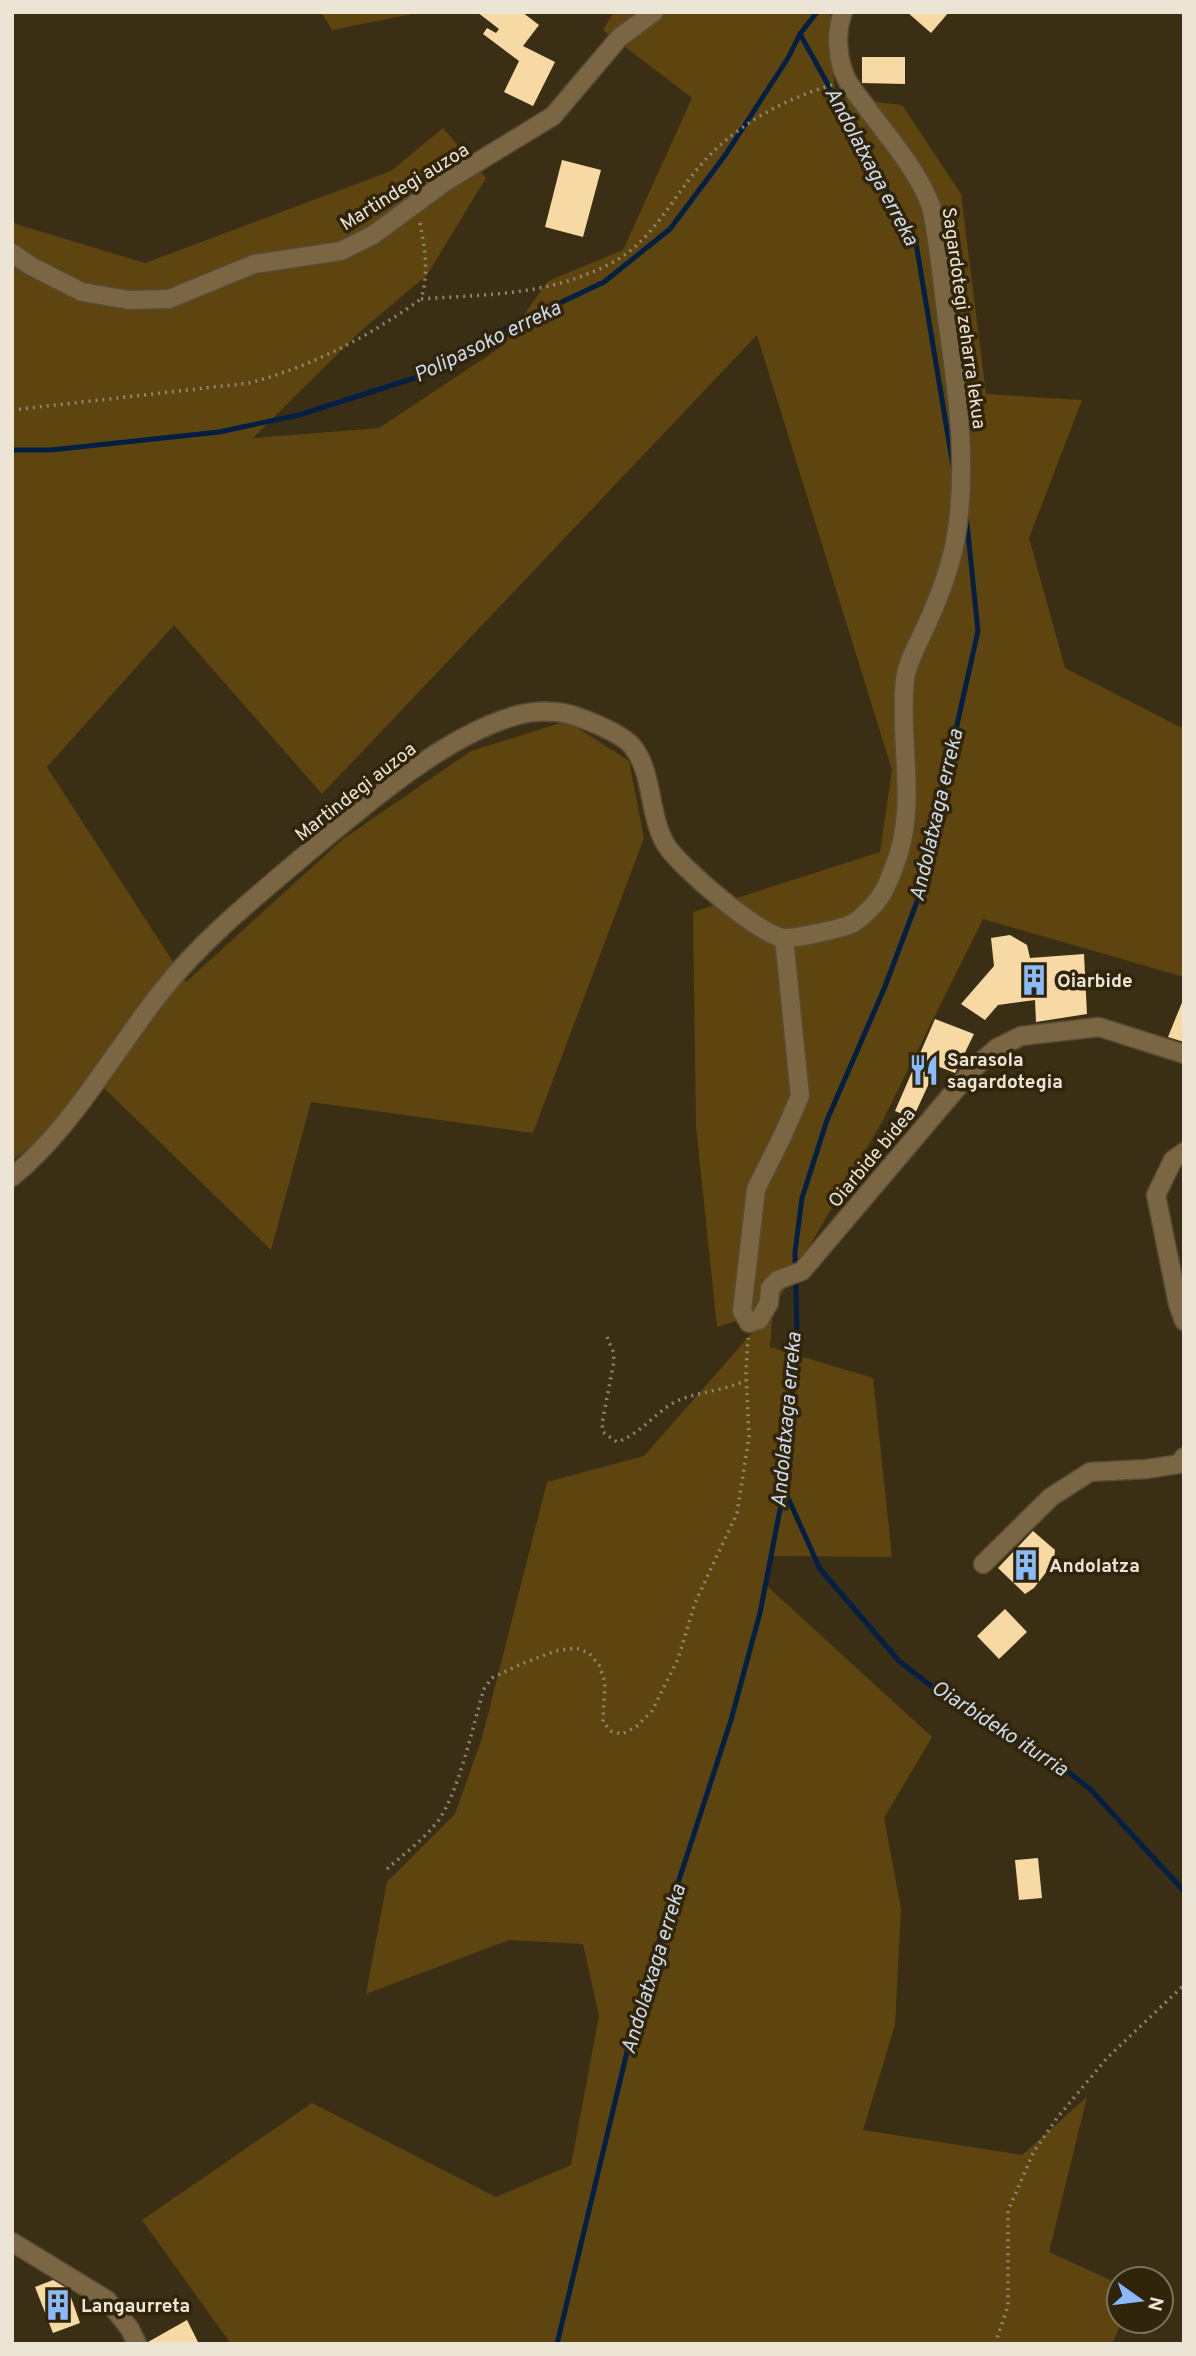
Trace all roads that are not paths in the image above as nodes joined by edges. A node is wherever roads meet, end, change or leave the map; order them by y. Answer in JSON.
{"nodes":[{"id":1,"x":654,"y":12,"type":"edge"},
{"id":2,"x":843,"y":12,"type":"edge"},
{"id":3,"x":12,"y":253,"type":"edge"},
{"id":4,"x":784,"y":938,"type":"junction"},
{"id":5,"x":1184,"y":1054,"type":"edge"},
{"id":6,"x":1184,"y":1152,"type":"edge"},
{"id":7,"x":12,"y":1177,"type":"edge"},
{"id":8,"x":1184,"y":1321,"type":"edge"},
{"id":9,"x":1184,"y":1457,"type":"edge"},
{"id":10,"x":983,"y":1564,"type":"dead end"},
{"id":11,"x":12,"y":2242,"type":"edge"},
{"id":12,"x":137,"y":2344,"type":"edge"}],
"edges":[{"from":1,"to":3,"type":"street","name":"Martindegi auzoa"},
{"from":2,"to":4,"type":"street","name":"Sagardotegi zeharra lekua"},
{"from":4,"to":5,"type":"street","name":"Oiarbide bidea"},
{"from":4,"to":7,"type":"street","name":"Martindegi auzoa"},
{"from":6,"to":8,"type":"street"},
{"from":9,"to":10,"type":"street"},
{"from":11,"to":12,"type":"street"}]}
